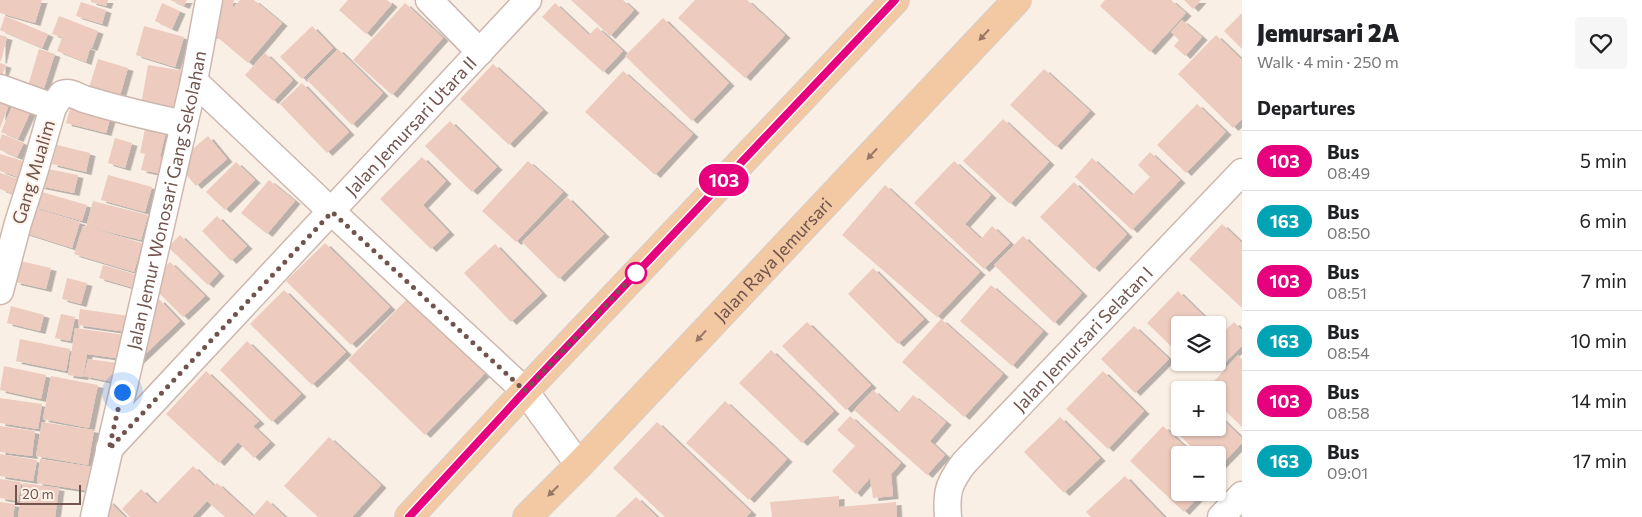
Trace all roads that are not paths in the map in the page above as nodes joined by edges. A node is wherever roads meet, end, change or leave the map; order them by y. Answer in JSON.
{"nodes":[{"id":1,"x":209,"y":0,"type":"edge"},
{"id":2,"x":429,"y":0,"type":"edge"},
{"id":3,"x":528,"y":0,"type":"edge"},
{"id":4,"x":895,"y":0,"type":"edge"},
{"id":5,"x":1017,"y":0,"type":"edge"},
{"id":6,"x":480,"y":52,"type":"junction"},
{"id":7,"x":194,"y":81,"type":"junction"},
{"id":8,"x":0,"y":88,"type":"edge"},
{"id":9,"x":53,"y":107,"type":"junction"},
{"id":10,"x":184,"y":124,"type":"junction"},
{"id":11,"x":1242,"y":172,"type":"edge"},
{"id":12,"x":332,"y":212,"type":"junction"},
{"id":13,"x":0,"y":291,"type":"edge"},
{"id":14,"x":531,"y":399,"type":"junction"},
{"id":15,"x":109,"y":449,"type":"junction"},
{"id":16,"x":573,"y":456,"type":"junction"},
{"id":17,"x":1242,"y":495,"type":"edge"},
{"id":18,"x":94,"y":517,"type":"edge"},
{"id":19,"x":409,"y":517,"type":"edge"},
{"id":20,"x":527,"y":517,"type":"edge"},
{"id":21,"x":948,"y":517,"type":"edge"},
{"id":22,"x":1221,"y":517,"type":"edge"}],
"edges":[{"from":1,"to":7,"type":"street","name":"Jalan Jemur Wonosari Gang Sekolahan"},
{"from":2,"to":6,"type":"street"},
{"from":3,"to":6,"type":"street","name":"Jalan Jemursari Utara II"},
{"from":4,"to":14,"type":"main road"},
{"from":5,"to":16,"type":"main road","name":"Jalan Raya Jemursari","one_way":true},
{"from":6,"to":12,"type":"street","name":"Jalan Jemursari Utara II"},
{"from":7,"to":10,"type":"street","name":"Jalan Jemur Wonosari Gang Sekolahan"},
{"from":7,"to":12,"type":"street"},
{"from":8,"to":9,"type":"street","name":"Gang Mualim"},
{"from":9,"to":10,"type":"street"},
{"from":9,"to":13,"type":"street","name":"Gang Mualim"},
{"from":10,"to":15,"type":"street","name":"Jalan Jemur Wonosari Gang Sekolahan"},
{"from":11,"to":21,"type":"street","name":"Jalan Jemursari Selatan I"},
{"from":12,"to":14,"type":"street"},
{"from":12,"to":15,"type":"street","name":"Jalan Jemursari Utara II"},
{"from":14,"to":16,"type":"street"},
{"from":14,"to":19,"type":"main road"},
{"from":15,"to":18,"type":"street","name":"Jalan Jemur Wonosari Gang Sekolahan"},
{"from":16,"to":20,"type":"main road","name":"Jalan Raya Jemursari","one_way":true},
{"from":17,"to":22,"type":"street"}]}
